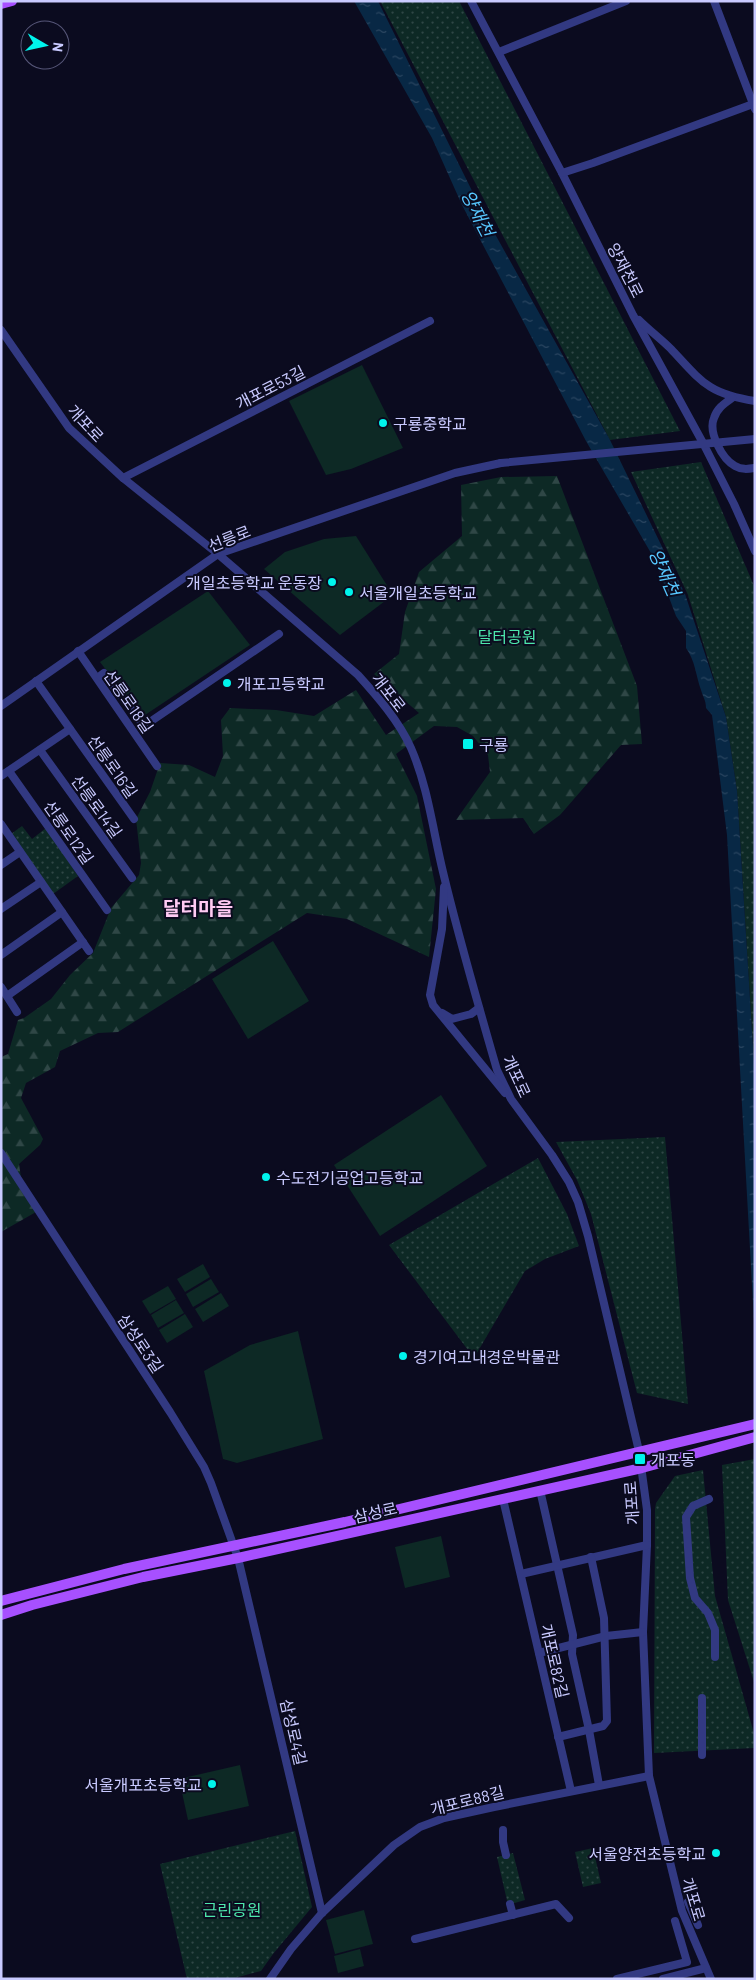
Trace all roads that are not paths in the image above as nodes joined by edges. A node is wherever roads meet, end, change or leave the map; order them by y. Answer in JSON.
{"nodes":[{"id":1,"x":12,"y":1,"type":"edge"},
{"id":2,"x":471,"y":1,"type":"edge"},
{"id":3,"x":626,"y":1,"type":"edge"},
{"id":4,"x":714,"y":1,"type":"edge"},
{"id":5,"x":1,"y":4,"type":"edge"},
{"id":6,"x":498,"y":52,"type":"junction"},
{"id":7,"x":754,"y":106,"type":"edge"},
{"id":8,"x":562,"y":173,"type":"junction"},
{"id":9,"x":634,"y":315,"type":"junction"},
{"id":10,"x":430,"y":321,"type":"dead end"},
{"id":11,"x":1,"y":330,"type":"edge"},
{"id":12,"x":732,"y":398,"type":"junction"},
{"id":13,"x":755,"y":401,"type":"edge"},
{"id":14,"x":755,"y":439,"type":"edge"},
{"id":15,"x":755,"y":468,"type":"edge"},
{"id":16,"x":123,"y":478,"type":"junction"},
{"id":17,"x":755,"y":534,"type":"edge"},
{"id":18,"x":753,"y":548,"type":"edge"},
{"id":19,"x":218,"y":554,"type":"junction"},
{"id":20,"x":279,"y":634,"type":"dead end"},
{"id":21,"x":78,"y":651,"type":"junction"},
{"id":22,"x":100,"y":676,"type":"dead end"},
{"id":23,"x":36,"y":681,"type":"junction"},
{"id":24,"x":1,"y":706,"type":"edge"},
{"id":25,"x":70,"y":728,"type":"junction"},
{"id":26,"x":40,"y":750,"type":"junction"},
{"id":27,"x":157,"y":766,"type":"dead end"},
{"id":28,"x":9,"y":771,"type":"junction"},
{"id":29,"x":1,"y":776,"type":"edge"},
{"id":30,"x":134,"y":819,"type":"dead end"},
{"id":31,"x":1,"y":824,"type":"edge"},
{"id":32,"x":20,"y":852,"type":"junction"},
{"id":33,"x":1,"y":865,"type":"edge"},
{"id":34,"x":443,"y":872,"type":"junction"},
{"id":35,"x":132,"y":878,"type":"dead end"},
{"id":36,"x":41,"y":882,"type":"junction"},
{"id":37,"x":1,"y":909,"type":"edge"},
{"id":38,"x":108,"y":910,"type":"dead end"},
{"id":39,"x":62,"y":912,"type":"junction"},
{"id":40,"x":83,"y":942,"type":"junction"},
{"id":41,"x":89,"y":951,"type":"dead end"},
{"id":42,"x":1,"y":954,"type":"edge"},
{"id":43,"x":1,"y":987,"type":"edge"},
{"id":44,"x":7,"y":996,"type":"junction"},
{"id":45,"x":479,"y":1008,"type":"junction"},
{"id":46,"x":438,"y":1011,"type":"junction"},
{"id":47,"x":17,"y":1012,"type":"dead end"},
{"id":48,"x":511,"y":1100,"type":"junction"},
{"id":49,"x":1,"y":1153,"type":"edge"},
{"id":50,"x":755,"y":1424,"type":"edge"},
{"id":51,"x":755,"y":1437,"type":"edge"},
{"id":52,"x":639,"y":1452,"type":"junction"},
{"id":53,"x":642,"y":1468,"type":"junction"},
{"id":54,"x":540,"y":1490,"type":"junction"},
{"id":55,"x":503,"y":1499,"type":"junction"},
{"id":56,"x":709,"y":1499,"type":"dead end"},
{"id":57,"x":234,"y":1545,"type":"junction"},
{"id":58,"x":647,"y":1545,"type":"junction"},
{"id":59,"x":591,"y":1557,"type":"junction"},
{"id":60,"x":238,"y":1558,"type":"junction"},
{"id":61,"x":558,"y":1565,"type":"junction"},
{"id":62,"x":521,"y":1574,"type":"junction"},
{"id":63,"x":1,"y":1600,"type":"edge"},
{"id":64,"x":1,"y":1615,"type":"edge"},
{"id":65,"x":642,"y":1632,"type":"junction"},
{"id":66,"x":606,"y":1636,"type":"junction"},
{"id":67,"x":574,"y":1645,"type":"junction"},
{"id":68,"x":539,"y":1653,"type":"junction"},
{"id":69,"x":715,"y":1657,"type":"dead end"},
{"id":70,"x":702,"y":1698,"type":"dead end"},
{"id":71,"x":589,"y":1730,"type":"junction"},
{"id":72,"x":558,"y":1737,"type":"junction"},
{"id":73,"x":702,"y":1755,"type":"dead end"},
{"id":74,"x":648,"y":1776,"type":"junction"},
{"id":75,"x":599,"y":1785,"type":"junction"},
{"id":76,"x":571,"y":1791,"type":"junction"},
{"id":77,"x":503,"y":1830,"type":"dead end"},
{"id":78,"x":506,"y":1855,"type":"dead end"},
{"id":79,"x":688,"y":1902,"type":"dead end"},
{"id":80,"x":510,"y":1904,"type":"dead end"},
{"id":81,"x":322,"y":1913,"type":"junction"},
{"id":82,"x":513,"y":1915,"type":"junction"},
{"id":83,"x":570,"y":1918,"type":"dead end"},
{"id":84,"x":675,"y":1921,"type":"dead end"},
{"id":85,"x":698,"y":1925,"type":"dead end"},
{"id":86,"x":415,"y":1939,"type":"dead end"},
{"id":87,"x":706,"y":1968,"type":"junction"},
{"id":88,"x":270,"y":1979,"type":"edge"},
{"id":89,"x":617,"y":1979,"type":"edge"},
{"id":90,"x":663,"y":1979,"type":"edge"},
{"id":91,"x":711,"y":1979,"type":"edge"}],
"edges":[{"from":1,"to":5,"type":"main road"},
{"from":2,"to":6,"type":"street","name":"양재천로"},
{"from":3,"to":6,"type":"street"},
{"from":4,"to":7,"type":"street"},
{"from":6,"to":8,"type":"street","name":"양재천로"},
{"from":7,"to":8,"type":"street"},
{"from":8,"to":9,"type":"street","name":"양재천로"},
{"from":9,"to":12,"type":"street"},
{"from":9,"to":18,"type":"street","name":"양재천로"},
{"from":10,"to":16,"type":"street","name":"개포로53길"},
{"from":11,"to":16,"type":"street","name":"개포로"},
{"from":12,"to":13,"type":"street"},
{"from":12,"to":15,"type":"street"},
{"from":14,"to":19,"type":"street","name":"선릉로","bridge":true},
{"from":16,"to":19,"type":"street","name":"개포로"},
{"from":17,"to":18,"type":"street"},
{"from":19,"to":21,"type":"street","name":"선릉로"},
{"from":19,"to":34,"type":"street","name":"개포로"},
{"from":20,"to":22,"type":"street"},
{"from":21,"to":23,"type":"street","name":"선릉로"},
{"from":21,"to":27,"type":"street","name":"선릉로18길"},
{"from":23,"to":24,"type":"street","name":"선릉로"},
{"from":23,"to":25,"type":"street","name":"선릉로16길"},
{"from":25,"to":26,"type":"street","name":"선릉로16길"},
{"from":25,"to":30,"type":"street","name":"선릉로16길"},
{"from":26,"to":28,"type":"street","name":"선릉로16길"},
{"from":26,"to":35,"type":"street","name":"선릉로14길"},
{"from":28,"to":29,"type":"street","name":"선릉로16길"},
{"from":28,"to":38,"type":"street","name":"선릉로12길"},
{"from":31,"to":32,"type":"street"},
{"from":32,"to":33,"type":"street"},
{"from":32,"to":36,"type":"street"},
{"from":34,"to":45,"type":"street","name":"개포로"},
{"from":34,"to":46,"type":"street"},
{"from":36,"to":37,"type":"street"},
{"from":36,"to":39,"type":"street"},
{"from":39,"to":40,"type":"street"},
{"from":39,"to":42,"type":"street"},
{"from":40,"to":41,"type":"street"},
{"from":40,"to":44,"type":"street"},
{"from":43,"to":44,"type":"street"},
{"from":44,"to":47,"type":"street"},
{"from":45,"to":46,"type":"street"},
{"from":45,"to":48,"type":"street","name":"개포로"},
{"from":46,"to":48,"type":"street"},
{"from":48,"to":52,"type":"street","name":"개포로"},
{"from":49,"to":57,"type":"street","name":"삼성로3길"},
{"from":50,"to":52,"type":"main road","name":"삼성로"},
{"from":51,"to":53,"type":"main road","name":"삼성로"},
{"from":52,"to":53,"type":"street","name":"개포로"},
{"from":52,"to":57,"type":"main road","name":"삼성로"},
{"from":53,"to":54,"type":"main road","name":"삼성로"},
{"from":53,"to":58,"type":"street","name":"개포로"},
{"from":54,"to":55,"type":"main road","name":"삼성로"},
{"from":54,"to":61,"type":"street","name":"개포로82길"},
{"from":55,"to":60,"type":"main road","name":"삼성로"},
{"from":55,"to":62,"type":"street","name":"개포로82길"},
{"from":56,"to":69,"type":"street"},
{"from":57,"to":60,"type":"street","name":"삼성로3길"},
{"from":57,"to":63,"type":"main road","name":"삼성로"},
{"from":58,"to":59,"type":"street"},
{"from":58,"to":65,"type":"street","name":"개포로"},
{"from":59,"to":61,"type":"street"},
{"from":59,"to":66,"type":"street"},
{"from":60,"to":64,"type":"main road","name":"삼성로"},
{"from":60,"to":81,"type":"street","name":"삼성로4길"},
{"from":61,"to":62,"type":"street"},
{"from":61,"to":67,"type":"street","name":"개포로82길"},
{"from":62,"to":68,"type":"street","name":"개포로82길"},
{"from":65,"to":66,"type":"street"},
{"from":65,"to":74,"type":"street","name":"개포로"},
{"from":66,"to":67,"type":"street"},
{"from":66,"to":71,"type":"street"},
{"from":67,"to":68,"type":"street"},
{"from":67,"to":71,"type":"street","name":"개포로82길"},
{"from":68,"to":72,"type":"street","name":"개포로82길"},
{"from":70,"to":73,"type":"street"},
{"from":71,"to":72,"type":"street"},
{"from":71,"to":75,"type":"street","name":"개포로82길"},
{"from":72,"to":76,"type":"street","name":"개포로82길"},
{"from":74,"to":75,"type":"street","name":"개포로88길"},
{"from":74,"to":87,"type":"street","name":"개포로"},
{"from":75,"to":76,"type":"street","name":"개포로88길"},
{"from":76,"to":81,"type":"street","name":"개포로88길"},
{"from":77,"to":78,"type":"street"},
{"from":79,"to":85,"type":"street"},
{"from":80,"to":82,"type":"street"},
{"from":81,"to":88,"type":"street","name":"개포로88길"},
{"from":82,"to":83,"type":"street"},
{"from":82,"to":86,"type":"street"},
{"from":84,"to":89,"type":"street"},
{"from":87,"to":90,"type":"street"},
{"from":87,"to":91,"type":"street","name":"개포로"}]}
